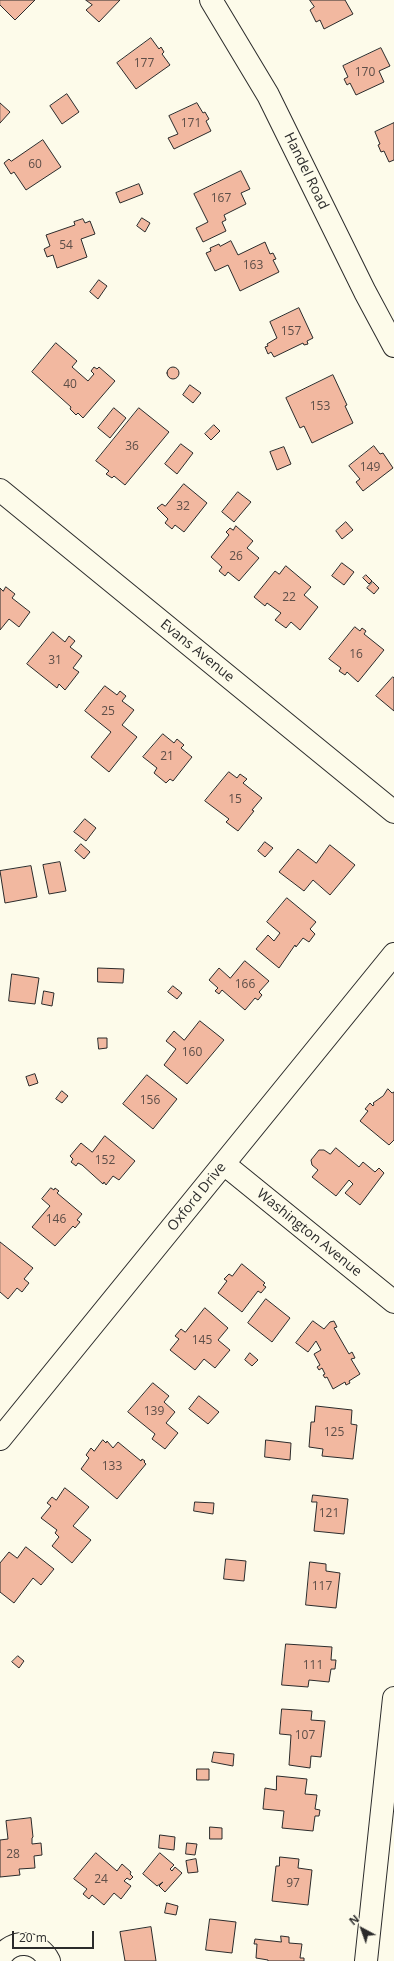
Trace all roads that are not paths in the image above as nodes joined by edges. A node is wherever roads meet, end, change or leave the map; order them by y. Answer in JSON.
{"nodes":[{"id":1,"x":211,"y":0,"type":"edge"},
{"id":2,"x":394,"y":346,"type":"edge"},
{"id":3,"x":0,"y":490,"type":"edge"},
{"id":4,"x":394,"y":812,"type":"edge"},
{"id":5,"x":394,"y":954,"type":"edge"},
{"id":6,"x":224,"y":1164,"type":"junction"},
{"id":7,"x":394,"y":1302,"type":"edge"},
{"id":8,"x":0,"y":1439,"type":"edge"},
{"id":9,"x":394,"y":1698,"type":"edge"},
{"id":10,"x":0,"y":1958,"type":"edge"},
{"id":11,"x":49,"y":1961,"type":"edge"},
{"id":12,"x":366,"y":1961,"type":"edge"}],
"edges":[{"from":1,"to":2,"type":"street","name":"Handel Road"},
{"from":3,"to":4,"type":"street","name":"Evans Avenue"},
{"from":5,"to":6,"type":"street","name":"Oxford Drive"},
{"from":6,"to":7,"type":"street","name":"Washington Avenue"},
{"from":6,"to":8,"type":"street","name":"Oxford Drive"},
{"from":9,"to":12,"type":"street"},
{"from":10,"to":11,"type":"street"}]}
